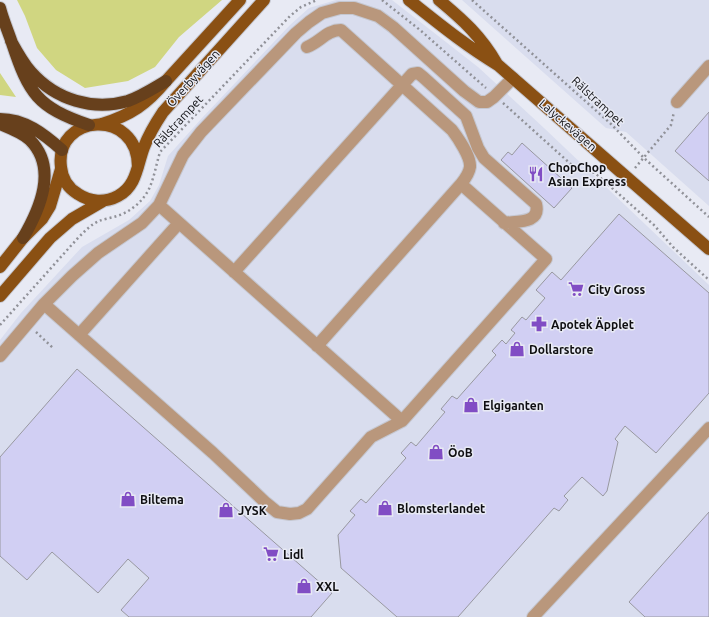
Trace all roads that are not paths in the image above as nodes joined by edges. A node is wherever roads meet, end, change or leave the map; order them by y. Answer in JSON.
{"nodes":[{"id":1,"x":240,"y":0,"type":"edge"},
{"id":2,"x":264,"y":0,"type":"edge"},
{"id":3,"x":409,"y":0,"type":"edge"},
{"id":4,"x":438,"y":0,"type":"edge"},
{"id":5,"x":0,"y":8,"type":"edge"},
{"id":6,"x":11,"y":41,"type":"junction"},
{"id":7,"x":307,"y":48,"type":"dead end"},
{"id":8,"x":498,"y":65,"type":"junction"},
{"id":9,"x":709,"y":66,"type":"edge"},
{"id":10,"x":513,"y":78,"type":"junction"},
{"id":11,"x":166,"y":80,"type":"junction"},
{"id":12,"x":402,"y":85,"type":"junction"},
{"id":13,"x":676,"y":102,"type":"road end"},
{"id":14,"x":0,"y":119,"type":"edge"},
{"id":15,"x":0,"y":124,"type":"edge"},
{"id":16,"x":102,"y":124,"type":"junction"},
{"id":17,"x":89,"y":125,"type":"junction"},
{"id":18,"x":62,"y":150,"type":"junction"},
{"id":19,"x":138,"y":166,"type":"junction"},
{"id":20,"x":61,"y":169,"type":"junction"},
{"id":21,"x":461,"y":184,"type":"junction"},
{"id":22,"x":103,"y":201,"type":"junction"},
{"id":23,"x":160,"y":205,"type":"junction"},
{"id":24,"x":504,"y":222,"type":"junction"},
{"id":25,"x":179,"y":223,"type":"junction"},
{"id":26,"x":23,"y":238,"type":"junction"},
{"id":27,"x":709,"y":249,"type":"edge"},
{"id":28,"x":0,"y":267,"type":"edge"},
{"id":29,"x":234,"y":272,"type":"junction"},
{"id":30,"x":0,"y":296,"type":"edge"},
{"id":31,"x":44,"y":304,"type":"junction"},
{"id":32,"x":79,"y":335,"type":"junction"},
{"id":33,"x":317,"y":346,"type":"junction"},
{"id":34,"x":0,"y":356,"type":"edge"},
{"id":35,"x":402,"y":421,"type":"junction"},
{"id":36,"x":709,"y":428,"type":"edge"},
{"id":37,"x":532,"y":617,"type":"edge"}],
"edges":[{"from":1,"to":11,"type":"main road","name":"Överbyvägen"},
{"from":2,"to":19,"type":"main road","name":"Överbyvägen"},
{"from":3,"to":8,"type":"main road"},
{"from":4,"to":8,"type":"main road"},
{"from":5,"to":6,"type":"highway"},
{"from":6,"to":11,"type":"highway"},
{"from":6,"to":17,"type":"highway"},
{"from":7,"to":12,"type":"street"},
{"from":8,"to":10,"type":"main road","name":"Lalyckevägen"},
{"from":9,"to":13,"type":"street"},
{"from":10,"to":23,"type":"street"},
{"from":10,"to":27,"type":"main road","name":"Lalyckevägen"},
{"from":11,"to":16,"type":"main road","name":"Överbyvägen"},
{"from":12,"to":21,"type":"street"},
{"from":12,"to":24,"type":"street"},
{"from":12,"to":29,"type":"street"},
{"from":14,"to":18,"type":"highway"},
{"from":15,"to":26,"type":"highway"},
{"from":16,"to":17,"type":"main road","name":"Överbyvägen"},
{"from":16,"to":19,"type":"main road","name":"Överbyvägen"},
{"from":17,"to":18,"type":"main road","name":"Överbyvägen"},
{"from":18,"to":20,"type":"main road"},
{"from":19,"to":22,"type":"main road","name":"Överbyvägen"},
{"from":20,"to":22,"type":"main road"},
{"from":20,"to":26,"type":"main road"},
{"from":21,"to":24,"type":"street"},
{"from":21,"to":33,"type":"street"},
{"from":22,"to":30,"type":"main road","name":"Överbyvägen"},
{"from":23,"to":25,"type":"street"},
{"from":23,"to":31,"type":"street"},
{"from":24,"to":35,"type":"street"},
{"from":25,"to":29,"type":"street"},
{"from":25,"to":32,"type":"street"},
{"from":26,"to":28,"type":"main road"},
{"from":29,"to":33,"type":"street"},
{"from":31,"to":32,"type":"street"},
{"from":31,"to":34,"type":"street"},
{"from":32,"to":35,"type":"street"},
{"from":33,"to":35,"type":"street"},
{"from":36,"to":37,"type":"street"}]}
